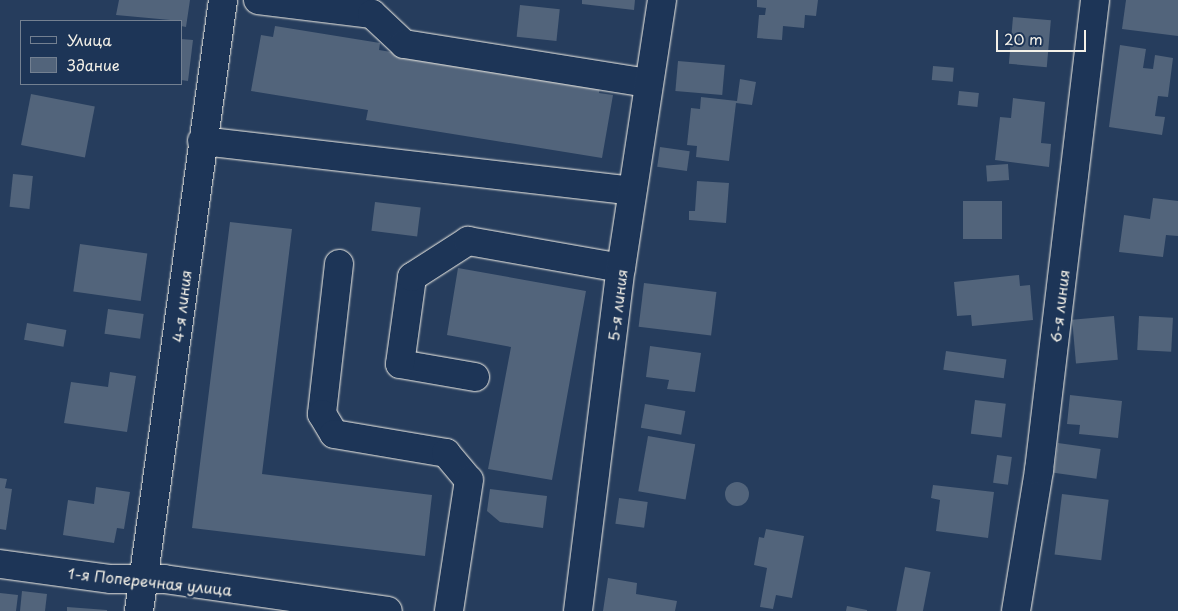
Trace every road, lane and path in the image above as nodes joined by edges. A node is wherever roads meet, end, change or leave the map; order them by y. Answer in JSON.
{"nodes":[{"id":1,"x":223,"y":0,"type":"edge"},
{"id":2,"x":258,"y":0,"type":"edge"},
{"id":3,"x":662,"y":0,"type":"edge"},
{"id":4,"x":1095,"y":0,"type":"edge"},
{"id":5,"x":647,"y":83,"type":"junction"},
{"id":6,"x":202,"y":141,"type":"junction"},
{"id":7,"x":632,"y":192,"type":"junction"},
{"id":8,"x":339,"y":264,"type":"dead end"},
{"id":9,"x":621,"y":268,"type":"junction"},
{"id":10,"x":475,"y":377,"type":"dead end"},
{"id":11,"x":0,"y":564,"type":"edge"},
{"id":12,"x":142,"y":580,"type":"junction"},
{"id":13,"x":139,"y":611,"type":"edge"},
{"id":14,"x":388,"y":611,"type":"edge"},
{"id":15,"x":449,"y":611,"type":"edge"},
{"id":16,"x":578,"y":611,"type":"edge"},
{"id":17,"x":1016,"y":611,"type":"edge"}],
"edges":[{"from":1,"to":6,"type":"street","name":"4-я линия"},
{"from":2,"to":5,"type":"street"},
{"from":3,"to":5,"type":"street","name":"5-я линия"},
{"from":4,"to":17,"type":"street","name":"6-я линия"},
{"from":5,"to":7,"type":"street","name":"5-я линия"},
{"from":6,"to":7,"type":"street"},
{"from":6,"to":12,"type":"street","name":"4-я линия"},
{"from":7,"to":9,"type":"street","name":"5-я линия"},
{"from":8,"to":15,"type":"street"},
{"from":9,"to":10,"type":"street"},
{"from":9,"to":16,"type":"street","name":"5-я линия"},
{"from":11,"to":12,"type":"street","name":"1-я Поперечная улица"},
{"from":12,"to":13,"type":"street","name":"4-я линия"},
{"from":12,"to":14,"type":"street","name":"1-я Поперечная улица"}]}
